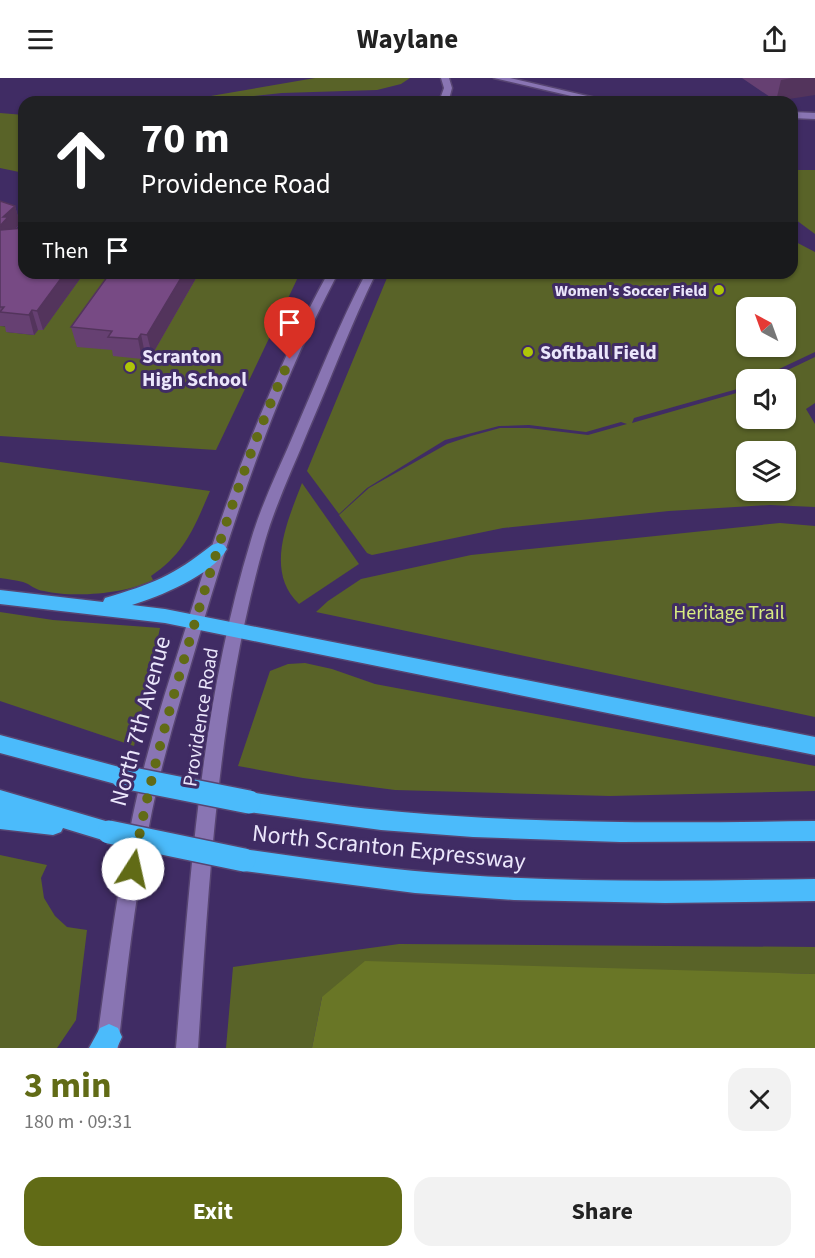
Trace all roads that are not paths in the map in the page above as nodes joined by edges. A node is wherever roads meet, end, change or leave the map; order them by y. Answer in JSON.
{"nodes":[{"id":1,"x":445,"y":78,"type":"edge"},
{"id":2,"x":498,"y":78,"type":"edge"},
{"id":3,"x":446,"y":96,"type":"edge"},
{"id":4,"x":581,"y":96,"type":"edge"},
{"id":5,"x":798,"y":115,"type":"edge"},
{"id":6,"x":815,"y":116,"type":"edge"},
{"id":7,"x":330,"y":279,"type":"edge"},
{"id":8,"x":368,"y":279,"type":"edge"},
{"id":9,"x":218,"y":549,"type":"junction"},
{"id":10,"x":0,"y":597,"type":"edge"},
{"id":11,"x":94,"y":607,"type":"junction"},
{"id":12,"x":195,"y":622,"type":"junction"},
{"id":13,"x":237,"y":630,"type":"junction"},
{"id":14,"x":0,"y":744,"type":"edge"},
{"id":15,"x":815,"y":746,"type":"edge"},
{"id":16,"x":0,"y":800,"type":"edge"},
{"id":17,"x":0,"y":819,"type":"edge"},
{"id":18,"x":815,"y":831,"type":"edge"},
{"id":19,"x":109,"y":832,"type":"junction"},
{"id":20,"x":815,"y":890,"type":"edge"},
{"id":21,"x":106,"y":1044,"type":"edge"},
{"id":22,"x":187,"y":1048,"type":"edge"}],
"edges":[{"from":1,"to":3,"type":"main road"},
{"from":2,"to":4,"type":"main road"},
{"from":5,"to":6,"type":"main road"},
{"from":7,"to":9,"type":"main road","name":"Providence Road"},
{"from":8,"to":13,"type":"main road","name":"Providence Road"},
{"from":9,"to":11,"type":"highway"},
{"from":9,"to":12,"type":"main road","name":"Providence Road"},
{"from":10,"to":11,"type":"highway"},
{"from":11,"to":12,"type":"highway"},
{"from":12,"to":13,"type":"highway"},
{"from":12,"to":21,"type":"main road","name":"North 7th Avenue"},
{"from":13,"to":15,"type":"highway"},
{"from":13,"to":22,"type":"main road","name":"Providence Road"},
{"from":14,"to":18,"type":"highway","name":"North Scranton Expressway","bridge":true},
{"from":16,"to":19,"type":"highway","name":"North Scranton Expressway"},
{"from":17,"to":19,"type":"highway"},
{"from":19,"to":20,"type":"highway","name":"North Scranton Expressway","bridge":true}]}
